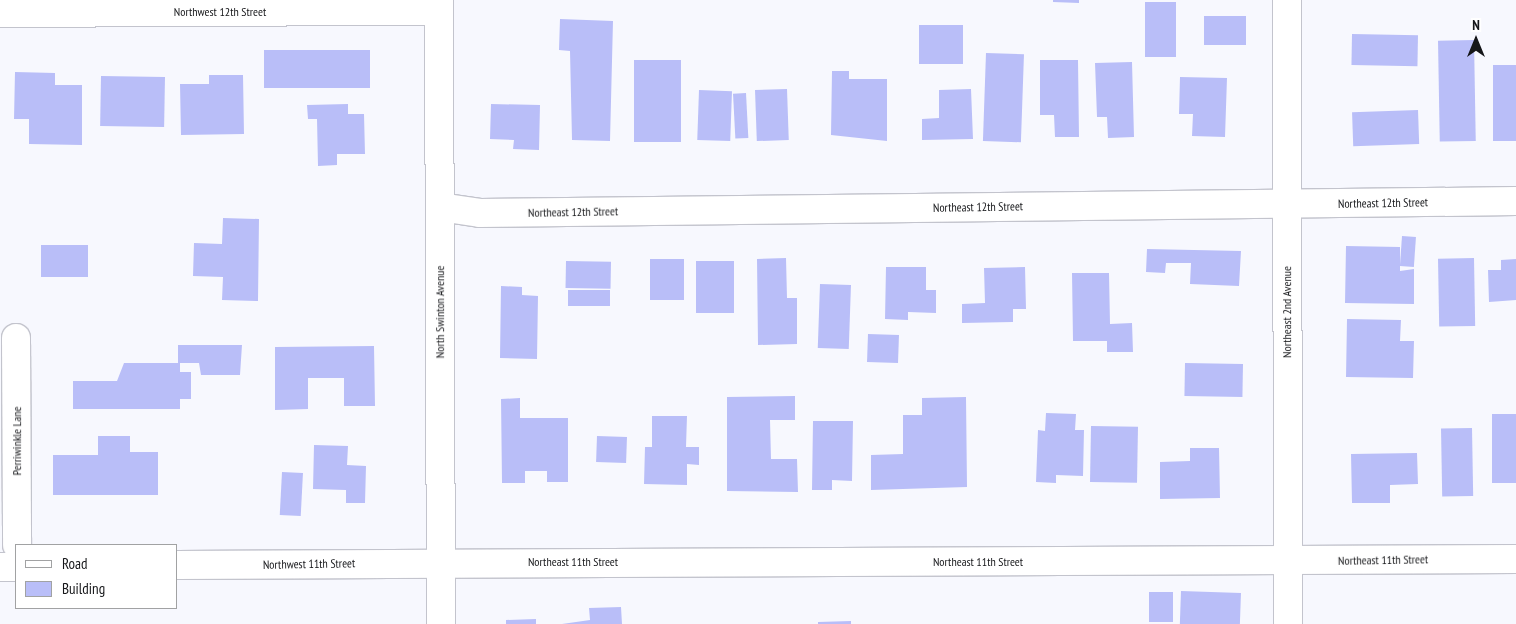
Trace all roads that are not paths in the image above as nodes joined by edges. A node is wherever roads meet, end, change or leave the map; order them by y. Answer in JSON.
{"nodes":[{"id":1,"x":1286,"y":0,"type":"edge"},
{"id":2,"x":439,"y":5,"type":"edge"},
{"id":3,"x":0,"y":13,"type":"edge"},
{"id":4,"x":1516,"y":202,"type":"edge"},
{"id":5,"x":1287,"y":204,"type":"junction"},
{"id":6,"x":440,"y":207,"type":"junction"},
{"id":7,"x":16,"y":338,"type":"dead end"},
{"id":8,"x":17,"y":544,"type":"edge"},
{"id":9,"x":1516,"y":559,"type":"edge"},
{"id":10,"x":441,"y":562,"type":"junction"},
{"id":11,"x":1288,"y":562,"type":"junction"},
{"id":12,"x":178,"y":565,"type":"edge"},
{"id":13,"x":0,"y":567,"type":"edge"},
{"id":14,"x":15,"y":567,"type":"edge"},
{"id":15,"x":441,"y":624,"type":"edge"},
{"id":16,"x":1288,"y":624,"type":"edge"}],
"edges":[{"from":1,"to":5,"type":"street","name":"Northeast 2nd Avenue"},
{"from":2,"to":3,"type":"street","name":"Northwest 12th Street"},
{"from":2,"to":6,"type":"street","name":"North Swinton Avenue"},
{"from":4,"to":5,"type":"street","name":"Northeast 12th Street"},
{"from":5,"to":6,"type":"street","name":"Northeast 12th Street"},
{"from":5,"to":11,"type":"street","name":"Northeast 2nd Avenue"},
{"from":6,"to":10,"type":"street","name":"North Swinton Avenue"},
{"from":7,"to":8,"type":"street","name":"Perriwinkle Lane"},
{"from":9,"to":11,"type":"street","name":"Northeast 11th Street"},
{"from":10,"to":11,"type":"street","name":"Northeast 11th Street"},
{"from":10,"to":12,"type":"street","name":"Northwest 11th Street"},
{"from":10,"to":15,"type":"street","name":"North Swinton Avenue"},
{"from":11,"to":16,"type":"street","name":"Northeast 2nd Avenue"},
{"from":13,"to":14,"type":"street"}]}
